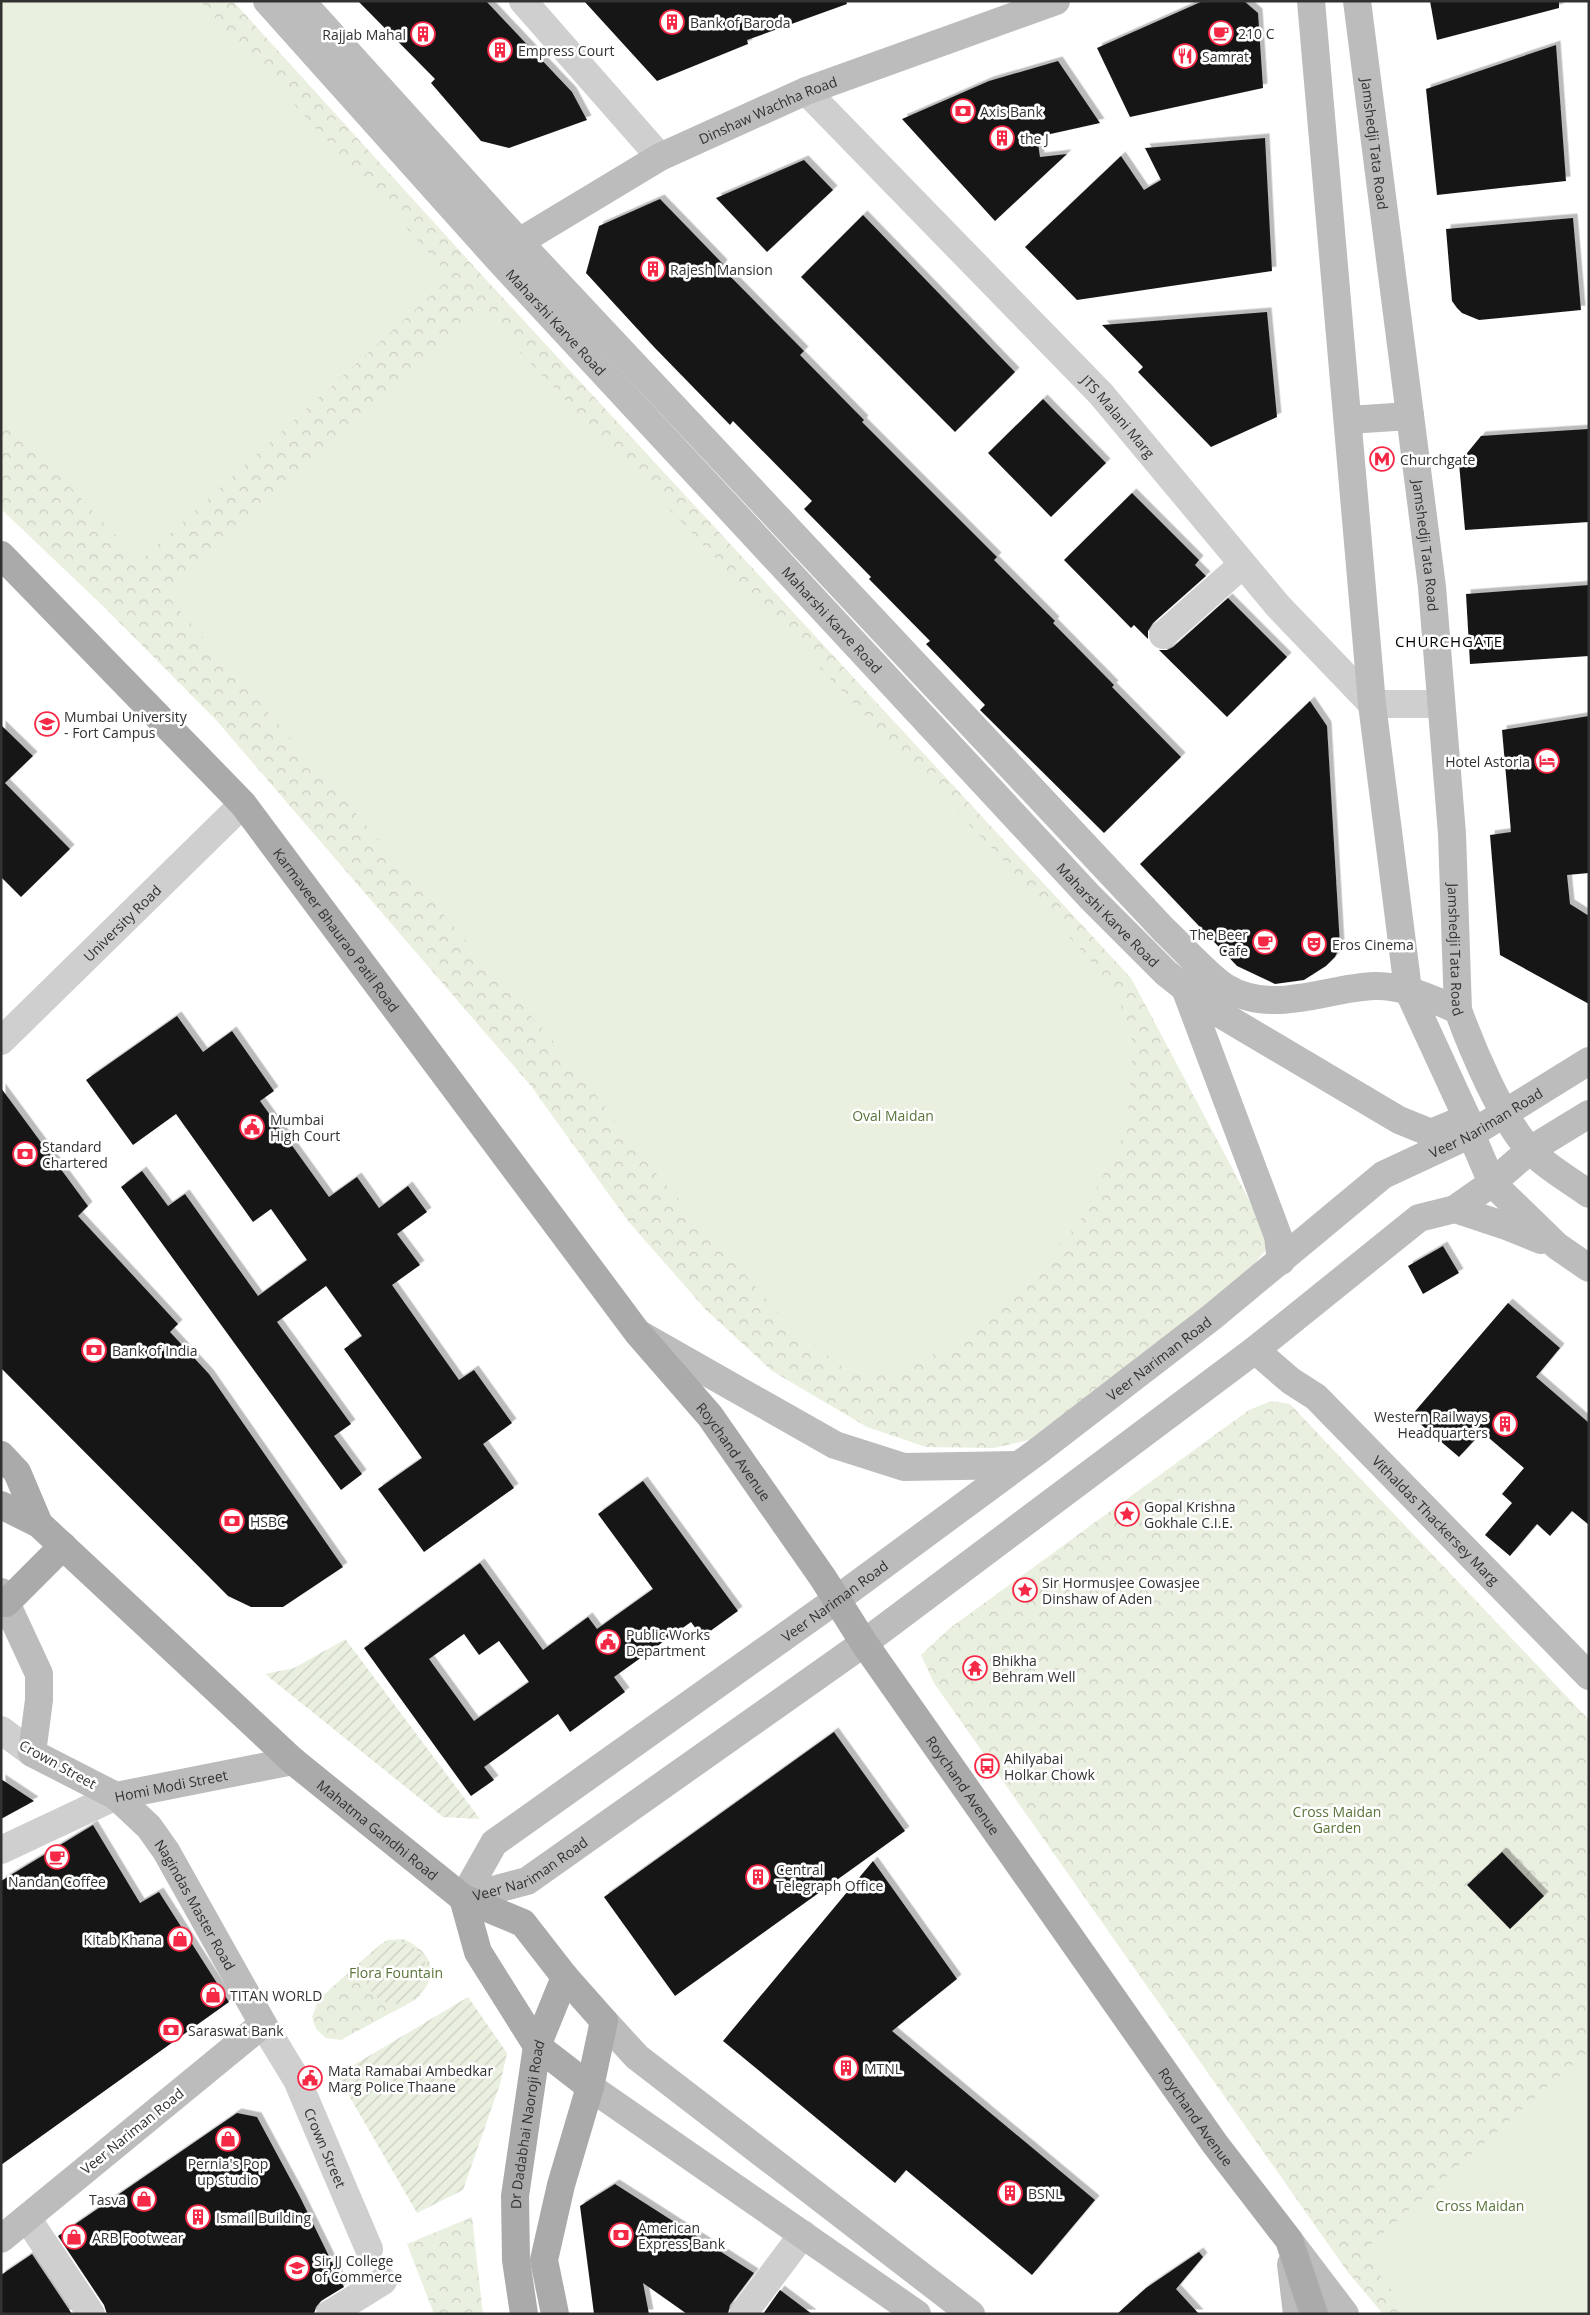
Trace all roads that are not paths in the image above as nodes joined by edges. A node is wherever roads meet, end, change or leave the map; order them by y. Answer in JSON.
{"nodes":[{"id":1,"x":267,"y":1,"type":"edge"},
{"id":2,"x":302,"y":1,"type":"edge"},
{"id":3,"x":523,"y":1,"type":"edge"},
{"id":4,"x":1056,"y":1,"type":"edge"},
{"id":5,"x":1311,"y":1,"type":"edge"},
{"id":6,"x":1357,"y":1,"type":"edge"},
{"id":7,"x":806,"y":91,"type":"junction"},
{"id":8,"x":660,"y":156,"type":"junction"},
{"id":9,"x":519,"y":242,"type":"junction"},
{"id":10,"x":499,"y":260,"type":"junction"},
{"id":11,"x":1410,"y":416,"type":"junction"},
{"id":12,"x":1348,"y":420,"type":"junction"},
{"id":13,"x":1,"y":555,"type":"edge"},
{"id":14,"x":1242,"y":565,"type":"junction"},
{"id":15,"x":1162,"y":635,"type":"dead end"},
{"id":16,"x":1372,"y":704,"type":"junction"},
{"id":17,"x":1441,"y":704,"type":"junction"},
{"id":18,"x":243,"y":804,"type":"junction"},
{"id":19,"x":1185,"y":988,"type":"junction"},
{"id":20,"x":1408,"y":990,"type":"junction"},
{"id":21,"x":1458,"y":1010,"type":"junction"},
{"id":22,"x":1,"y":1042,"type":"edge"},
{"id":23,"x":1589,"y":1061,"type":"edge"},
{"id":24,"x":1504,"y":1112,"type":"junction"},
{"id":25,"x":1589,"y":1114,"type":"edge"},
{"id":26,"x":1469,"y":1126,"type":"junction"},
{"id":27,"x":1530,"y":1150,"type":"junction"},
{"id":28,"x":1492,"y":1183,"type":"junction"},
{"id":29,"x":1589,"y":1194,"type":"edge"},
{"id":30,"x":1455,"y":1209,"type":"junction"},
{"id":31,"x":1557,"y":1246,"type":"junction"},
{"id":32,"x":1281,"y":1261,"type":"junction"},
{"id":33,"x":1589,"y":1268,"type":"edge"},
{"id":34,"x":637,"y":1332,"type":"junction"},
{"id":35,"x":1255,"y":1350,"type":"junction"},
{"id":36,"x":9,"y":1464,"type":"edge"},
{"id":37,"x":1017,"y":1465,"type":"junction"},
{"id":38,"x":1,"y":1505,"type":"edge"},
{"id":39,"x":39,"y":1524,"type":"junction"},
{"id":40,"x":63,"y":1546,"type":"junction"},
{"id":41,"x":4,"y":1598,"type":"edge"},
{"id":42,"x":836,"y":1600,"type":"junction"},
{"id":43,"x":864,"y":1643,"type":"junction"},
{"id":44,"x":1589,"y":1676,"type":"edge"},
{"id":45,"x":1,"y":1730,"type":"edge"},
{"id":46,"x":32,"y":1752,"type":"junction"},
{"id":47,"x":293,"y":1761,"type":"junction"},
{"id":48,"x":116,"y":1796,"type":"junction"},
{"id":49,"x":1,"y":1850,"type":"edge"},
{"id":50,"x":463,"y":1898,"type":"junction"},
{"id":51,"x":565,"y":1977,"type":"junction"},
{"id":52,"x":606,"y":2023,"type":"junction"},
{"id":53,"x":263,"y":2024,"type":"junction"},
{"id":54,"x":537,"y":2046,"type":"junction"},
{"id":55,"x":590,"y":2087,"type":"junction"},
{"id":56,"x":27,"y":2218,"type":"junction"},
{"id":57,"x":802,"y":2234,"type":"junction"},
{"id":58,"x":1,"y":2239,"type":"edge"},
{"id":59,"x":1289,"y":2240,"type":"junction"},
{"id":60,"x":369,"y":2249,"type":"dead end"},
{"id":61,"x":382,"y":2281,"type":"dead end"},
{"id":62,"x":91,"y":2314,"type":"edge"},
{"id":63,"x":330,"y":2314,"type":"edge"},
{"id":64,"x":524,"y":2314,"type":"edge"},
{"id":65,"x":555,"y":2314,"type":"edge"},
{"id":66,"x":743,"y":2314,"type":"edge"},
{"id":67,"x":917,"y":2314,"type":"edge"},
{"id":68,"x":971,"y":2314,"type":"edge"},
{"id":69,"x":1297,"y":2314,"type":"edge"},
{"id":70,"x":1314,"y":2314,"type":"edge"},
{"id":71,"x":1346,"y":2314,"type":"edge"}],
"edges":[{"from":1,"to":10,"type":"main road","name":"Maharshi Karve Road"},
{"from":2,"to":9,"type":"main road","name":"Maharshi Karve Road"},
{"from":3,"to":8,"type":"street"},
{"from":4,"to":7,"type":"main road","name":"Dinshaw Wachha Road"},
{"from":5,"to":12,"type":"main road"},
{"from":6,"to":11,"type":"main road","name":"Jamshedji Tata Road"},
{"from":7,"to":8,"type":"main road","name":"Dinshaw Wachha Road"},
{"from":7,"to":14,"type":"street","name":"JTS Malani Marg"},
{"from":8,"to":9,"type":"main road","name":"Dinshaw Wachha Road"},
{"from":9,"to":10,"type":"main road","name":"Dinshaw Wachha Road"},
{"from":9,"to":20,"type":"main road","name":"Maharshi Karve Road"},
{"from":10,"to":19,"type":"main road","name":"Maharshi Karve Road"},
{"from":11,"to":12,"type":"main road"},
{"from":11,"to":17,"type":"main road","name":"Jamshedji Tata Road"},
{"from":12,"to":16,"type":"main road"},
{"from":13,"to":18,"type":"main road","name":"Karmaveer Bhaurao Patil Road"},
{"from":14,"to":15,"type":"street"},
{"from":14,"to":16,"type":"street","name":"JTS Malani Marg"},
{"from":16,"to":17,"type":"street"},
{"from":16,"to":20,"type":"main road"},
{"from":17,"to":21,"type":"main road","name":"Jamshedji Tata Road"},
{"from":18,"to":22,"type":"street","name":"University Road"},
{"from":18,"to":34,"type":"main road","name":"Karmaveer Bhaurao Patil Road"},
{"from":19,"to":26,"type":"main road","name":"Maharshi Karve Road"},
{"from":19,"to":32,"type":"main road"},
{"from":20,"to":21,"type":"main road","name":"Maharshi Karve Road"},
{"from":20,"to":26,"type":"main road"},
{"from":21,"to":24,"type":"main road","name":"Jamshedji Tata Road"},
{"from":23,"to":24,"type":"main road","name":"Veer Nariman Road"},
{"from":24,"to":26,"type":"main road","name":"Veer Nariman Road"},
{"from":24,"to":27,"type":"main road"},
{"from":25,"to":27,"type":"main road","name":"Veer Nariman Road"},
{"from":26,"to":28,"type":"main road"},
{"from":26,"to":32,"type":"main road","name":"Veer Nariman Road"},
{"from":27,"to":28,"type":"main road","name":"Veer Nariman Road"},
{"from":27,"to":29,"type":"main road"},
{"from":28,"to":30,"type":"main road","name":"Veer Nariman Road"},
{"from":28,"to":31,"type":"main road"},
{"from":30,"to":31,"type":"main road"},
{"from":30,"to":35,"type":"main road","name":"Veer Nariman Road"},
{"from":31,"to":33,"type":"main road"},
{"from":32,"to":37,"type":"main road","name":"Veer Nariman Road"},
{"from":34,"to":37,"type":"main road"},
{"from":34,"to":42,"type":"main road","name":"Roychand Avenue"},
{"from":35,"to":43,"type":"main road","name":"Veer Nariman Road"},
{"from":35,"to":44,"type":"main road","name":"Vithaldas Thackersey Marg"},
{"from":36,"to":39,"type":"main road"},
{"from":37,"to":42,"type":"main road","name":"Veer Nariman Road"},
{"from":38,"to":39,"type":"main road"},
{"from":39,"to":40,"type":"main road","name":"Mahatma Gandhi Road"},
{"from":40,"to":41,"type":"main road"},
{"from":40,"to":47,"type":"main road","name":"Mahatma Gandhi Road"},
{"from":41,"to":46,"type":"main road"},
{"from":42,"to":43,"type":"main road","name":"Roychand Avenue"},
{"from":42,"to":50,"type":"main road","name":"Veer Nariman Road"},
{"from":43,"to":50,"type":"main road","name":"Veer Nariman Road"},
{"from":43,"to":59,"type":"main road","name":"Roychand Avenue"},
{"from":45,"to":46,"type":"street","name":"Crown Street"},
{"from":46,"to":48,"type":"main road","name":"Crown Street"},
{"from":47,"to":48,"type":"main road","name":"Homi Modi Street"},
{"from":47,"to":50,"type":"main road","name":"Mahatma Gandhi Road"},
{"from":48,"to":49,"type":"street","name":"Homi Modi Street"},
{"from":48,"to":53,"type":"main road","name":"Nagindas Master Road"},
{"from":50,"to":51,"type":"main road"},
{"from":50,"to":54,"type":"main road","name":"Dr Dadabhai Naoroji Road"},
{"from":51,"to":52,"type":"main road"},
{"from":51,"to":54,"type":"main road"},
{"from":52,"to":55,"type":"main road"},
{"from":52,"to":68,"type":"main road"},
{"from":53,"to":56,"type":"main road","name":"Veer Nariman Road"},
{"from":53,"to":60,"type":"street","name":"Crown Street"},
{"from":54,"to":55,"type":"main road"},
{"from":54,"to":64,"type":"main road","name":"Dr Dadabhai Naoroji Road"},
{"from":55,"to":57,"type":"main road"},
{"from":55,"to":65,"type":"main road"},
{"from":56,"to":58,"type":"main road","name":"Veer Nariman Road"},
{"from":56,"to":62,"type":"street"},
{"from":57,"to":66,"type":"street"},
{"from":57,"to":67,"type":"main road"},
{"from":59,"to":69,"type":"main road"},
{"from":59,"to":70,"type":"main road","name":"Roychand Avenue"},
{"from":59,"to":71,"type":"main road"},
{"from":61,"to":63,"type":"street"}]}
